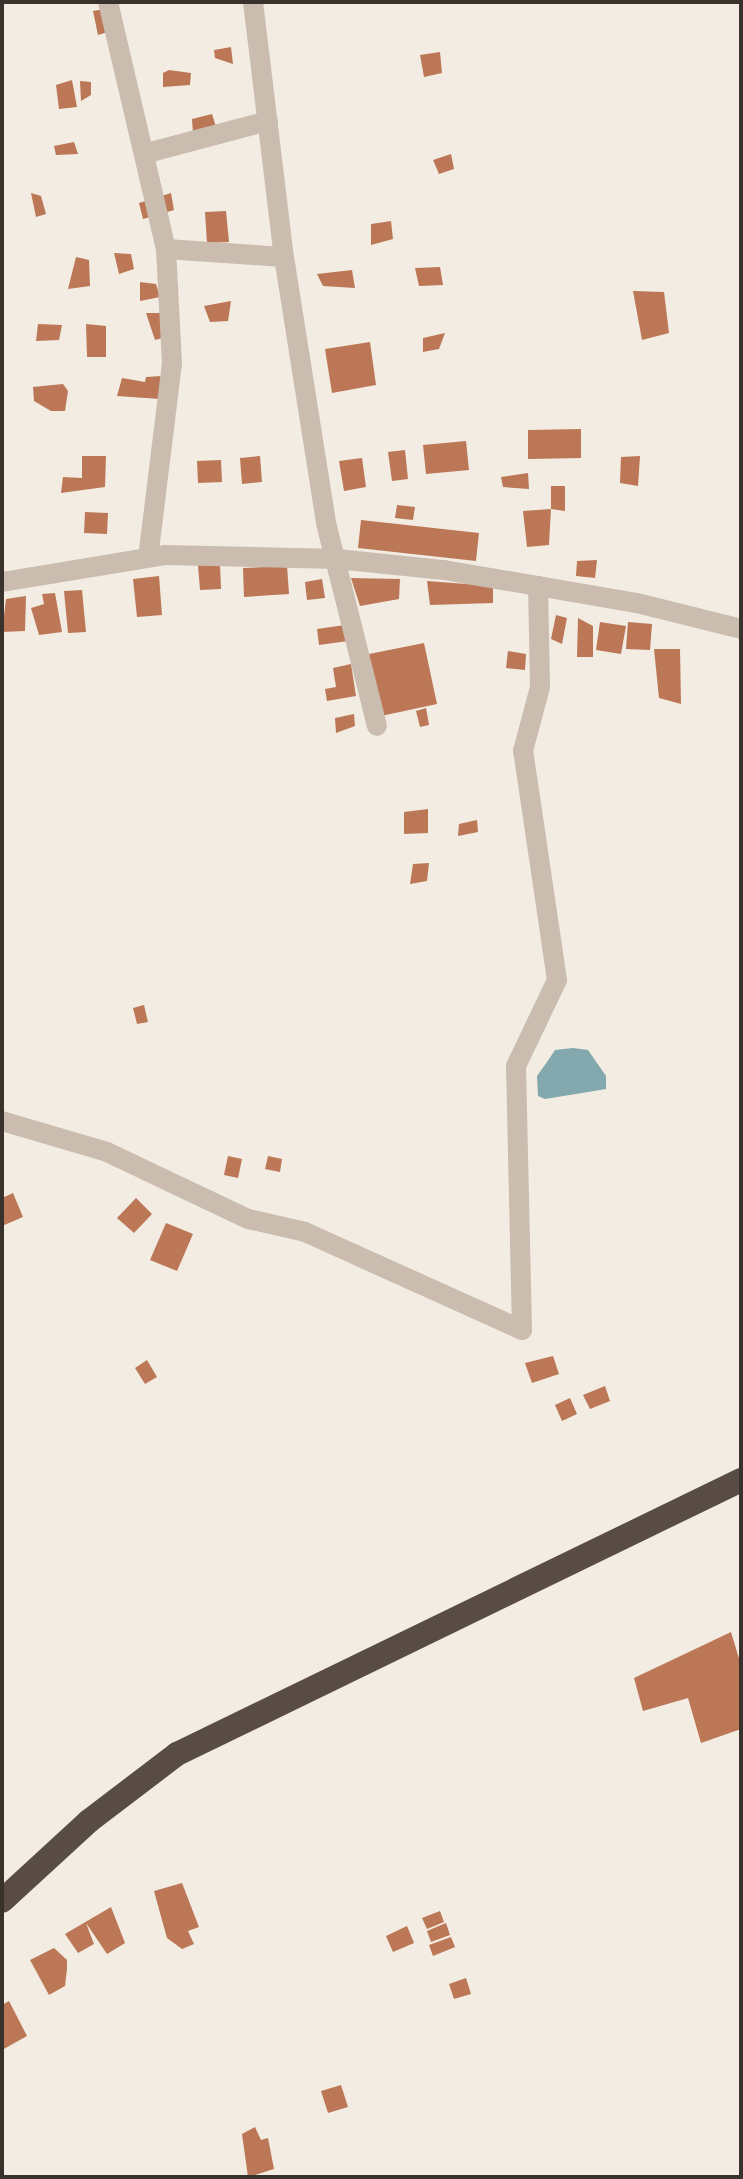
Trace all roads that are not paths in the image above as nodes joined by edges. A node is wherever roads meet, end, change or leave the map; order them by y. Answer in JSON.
{"nodes":[{"id":1,"x":108,"y":2,"type":"edge"},
{"id":2,"x":253,"y":2,"type":"edge"},
{"id":3,"x":268,"y":121,"type":"junction"},
{"id":4,"x":147,"y":153,"type":"junction"},
{"id":5,"x":166,"y":249,"type":"junction"},
{"id":6,"x":284,"y":257,"type":"junction"},
{"id":7,"x":148,"y":558,"type":"junction"},
{"id":8,"x":337,"y":559,"type":"junction"},
{"id":9,"x":2,"y":582,"type":"edge"},
{"id":10,"x":538,"y":586,"type":"junction"},
{"id":11,"x":741,"y":629,"type":"edge"},
{"id":12,"x":377,"y":726,"type":"dead end"},
{"id":13,"x":2,"y":1121,"type":"edge"},
{"id":14,"x":741,"y":1480,"type":"edge"},
{"id":15,"x":2,"y":1901,"type":"edge"}],
"edges":[{"from":1,"to":4,"type":"street"},
{"from":2,"to":3,"type":"street"},
{"from":3,"to":4,"type":"street"},
{"from":3,"to":6,"type":"street"},
{"from":4,"to":5,"type":"street"},
{"from":5,"to":6,"type":"street"},
{"from":5,"to":7,"type":"street"},
{"from":6,"to":8,"type":"street"},
{"from":7,"to":8,"type":"street"},
{"from":7,"to":9,"type":"street"},
{"from":8,"to":10,"type":"street"},
{"from":8,"to":12,"type":"street"},
{"from":10,"to":11,"type":"street"},
{"from":10,"to":13,"type":"street"},
{"from":14,"to":15,"type":"highway"}]}
